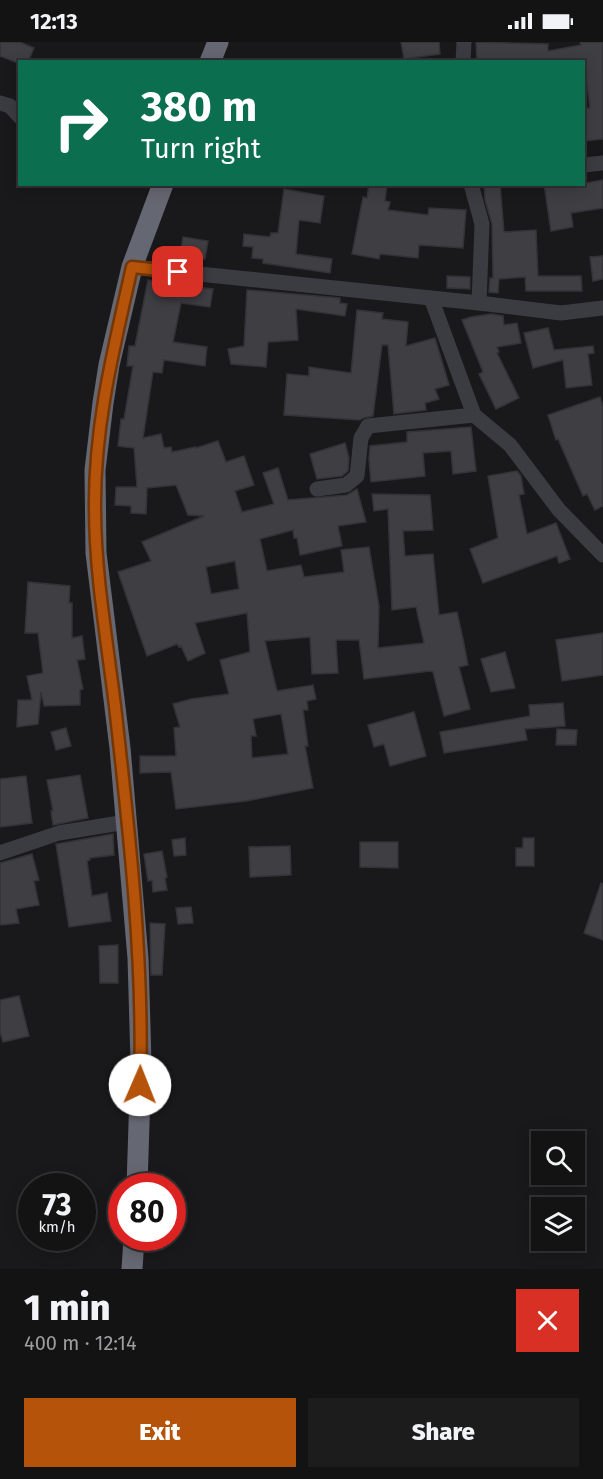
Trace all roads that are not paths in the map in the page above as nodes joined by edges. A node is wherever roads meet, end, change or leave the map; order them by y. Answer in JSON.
{"nodes":[{"id":1,"x":218,"y":42,"type":"edge"},
{"id":2,"x":464,"y":42,"type":"edge"},
{"id":3,"x":211,"y":60,"type":"edge"},
{"id":4,"x":463,"y":60,"type":"edge"},
{"id":5,"x":603,"y":163,"type":"edge"},
{"id":6,"x":585,"y":165,"type":"edge"},
{"id":7,"x":162,"y":186,"type":"edge"},
{"id":8,"x":472,"y":186,"type":"edge"},
{"id":9,"x":132,"y":267,"type":"junction"},
{"id":10,"x":431,"y":298,"type":"junction"},
{"id":11,"x":479,"y":303,"type":"junction"},
{"id":12,"x":603,"y":308,"type":"edge"},
{"id":13,"x":474,"y":415,"type":"junction"},
{"id":14,"x":317,"y":489,"type":"dead end"},
{"id":15,"x":603,"y":555,"type":"edge"},
{"id":16,"x":126,"y":822,"type":"junction"},
{"id":17,"x":0,"y":853,"type":"edge"},
{"id":18,"x":137,"y":1173,"type":"edge"},
{"id":19,"x":133,"y":1251,"type":"edge"},
{"id":20,"x":132,"y":1269,"type":"edge"}],
"edges":[{"from":1,"to":3,"type":"highway"},
{"from":2,"to":4,"type":"street"},
{"from":5,"to":6,"type":"street"},
{"from":7,"to":9,"type":"highway"},
{"from":8,"to":11,"type":"street"},
{"from":9,"to":10,"type":"street"},
{"from":9,"to":16,"type":"highway"},
{"from":10,"to":11,"type":"street"},
{"from":10,"to":13,"type":"street"},
{"from":11,"to":12,"type":"street"},
{"from":13,"to":14,"type":"street"},
{"from":13,"to":15,"type":"street"},
{"from":16,"to":17,"type":"street"},
{"from":16,"to":18,"type":"highway"},
{"from":19,"to":20,"type":"highway"}]}
